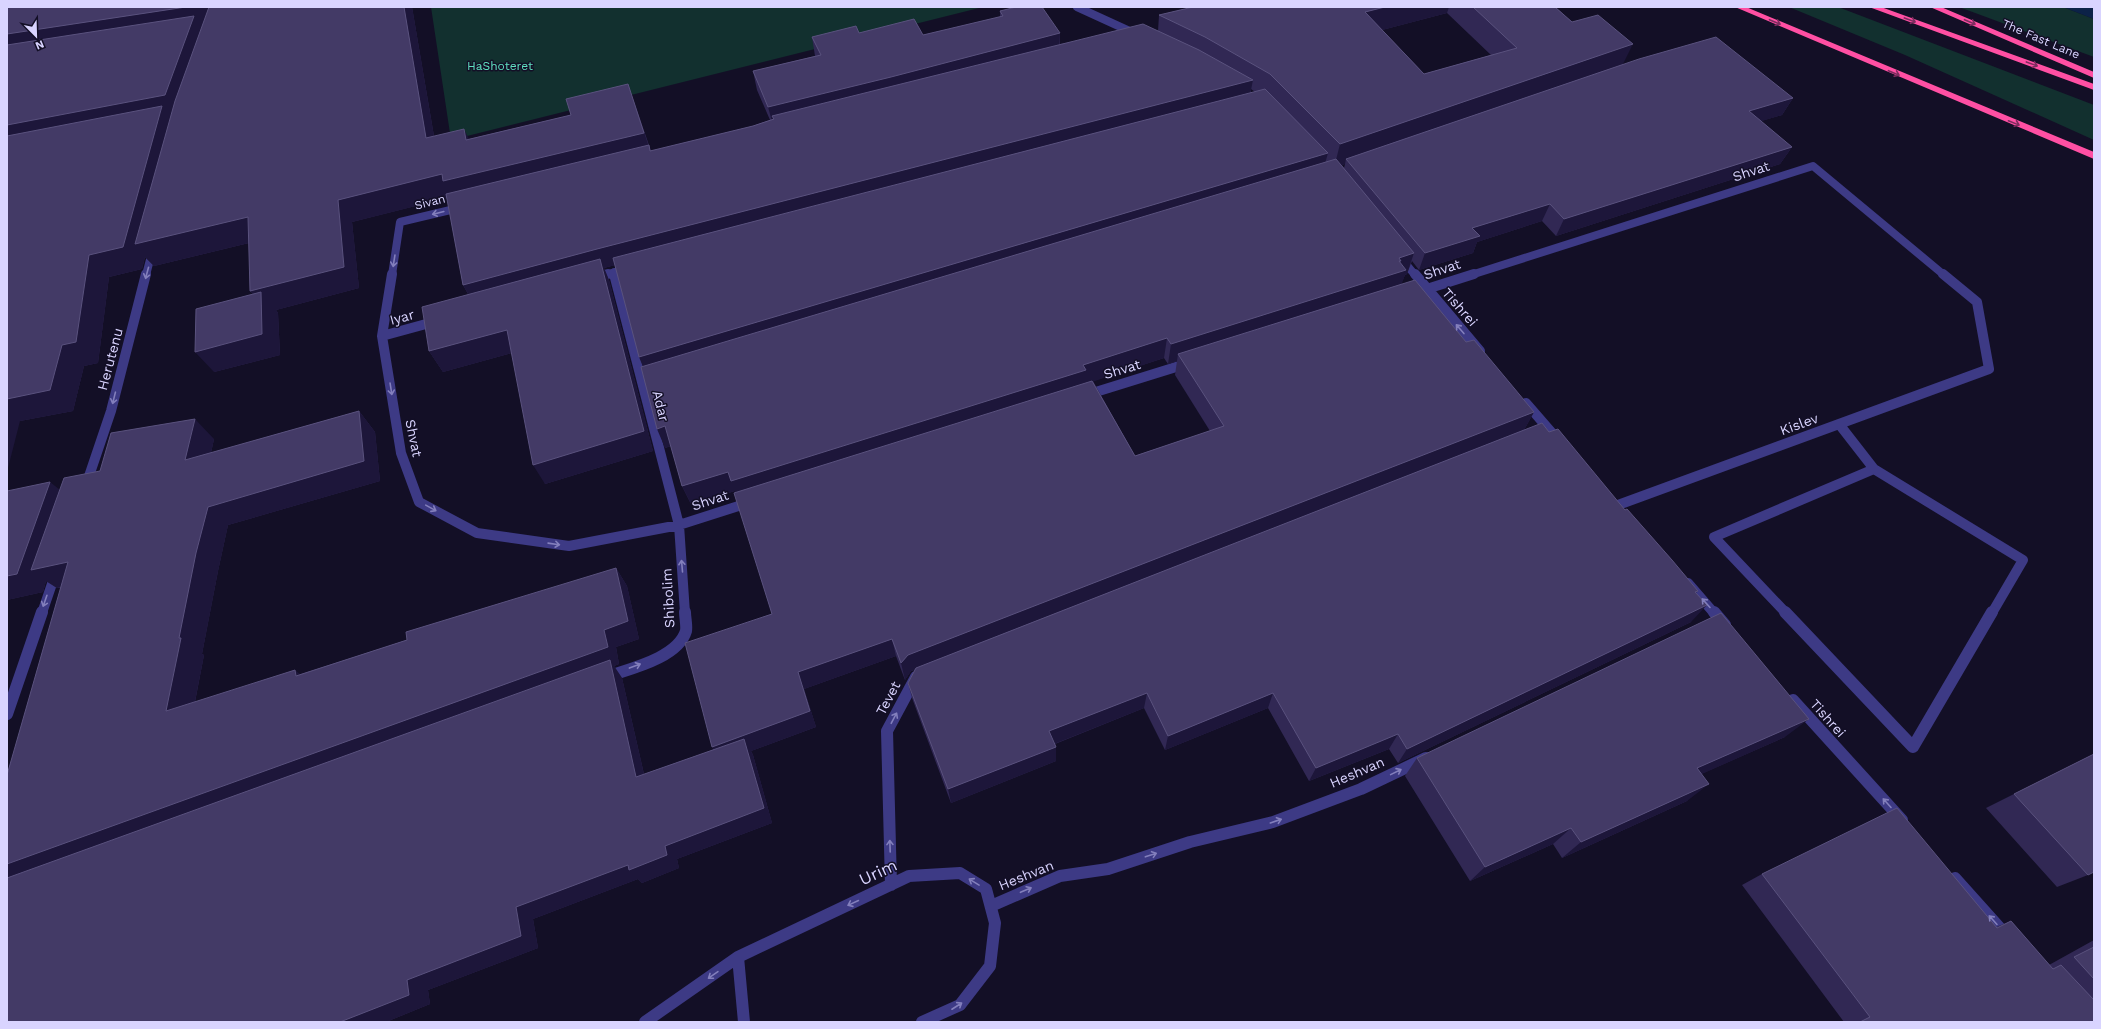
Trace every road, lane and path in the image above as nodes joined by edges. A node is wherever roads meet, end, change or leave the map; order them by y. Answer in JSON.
{"nodes":[{"id":1,"x":1078,"y":7,"type":"edge"},
{"id":2,"x":1739,"y":7,"type":"edge"},
{"id":3,"x":1873,"y":7,"type":"edge"},
{"id":4,"x":1934,"y":7,"type":"edge"},
{"id":5,"x":1126,"y":40,"type":"edge"},
{"id":6,"x":2094,"y":75,"type":"edge"},
{"id":7,"x":2094,"y":87,"type":"edge"},
{"id":8,"x":2094,"y":156,"type":"edge"},
{"id":9,"x":469,"y":205,"type":"edge"},
{"id":10,"x":400,"y":222,"type":"joint"},
{"id":11,"x":156,"y":235,"type":"edge"},
{"id":12,"x":1397,"y":253,"type":"edge"},
{"id":13,"x":636,"y":266,"type":"edge"},
{"id":14,"x":614,"y":272,"type":"junction"},
{"id":15,"x":584,"y":280,"type":"edge"},
{"id":16,"x":1426,"y":289,"type":"junction"},
{"id":17,"x":1403,"y":296,"type":"edge"},
{"id":18,"x":450,"y":317,"type":"edge"},
{"id":19,"x":382,"y":336,"type":"junction"},
{"id":20,"x":1487,"y":359,"type":"edge"},
{"id":21,"x":1200,"y":360,"type":"edge"},
{"id":22,"x":1989,"y":369,"type":"joint"},
{"id":23,"x":664,"y":375,"type":"edge"},
{"id":24,"x":642,"y":382,"type":"junction"},
{"id":25,"x":1518,"y":394,"type":"edge"},
{"id":26,"x":1080,"y":397,"type":"edge"},
{"id":27,"x":1839,"y":424,"type":"junction"},
{"id":28,"x":1564,"y":447,"type":"edge"},
{"id":29,"x":1874,"y":469,"type":"junction"},
{"id":30,"x":83,"y":493,"type":"edge"},
{"id":31,"x":762,"y":499,"type":"edge"},
{"id":32,"x":1618,"y":505,"type":"edge"},
{"id":33,"x":678,"y":525,"type":"junction"},
{"id":34,"x":60,"y":559,"type":"edge"},
{"id":35,"x":1681,"y":576,"type":"edge"},
{"id":36,"x":1718,"y":618,"type":"junction"},
{"id":37,"x":1704,"y":624,"type":"edge"},
{"id":38,"x":1734,"y":635,"type":"edge"},
{"id":39,"x":929,"y":672,"type":"edge"},
{"id":40,"x":594,"y":681,"type":"edge"},
{"id":41,"x":1787,"y":694,"type":"edge"},
{"id":42,"x":9,"y":700,"type":"edge"},
{"id":43,"x":7,"y":714,"type":"edge"},
{"id":44,"x":1439,"y":751,"type":"edge"},
{"id":45,"x":1910,"y":828,"type":"edge"},
{"id":46,"x":1947,"y":870,"type":"edge"},
{"id":47,"x":892,"y":885,"type":"junction"},
{"id":48,"x":990,"y":906,"type":"junction"},
{"id":49,"x":2016,"y":946,"type":"edge"},
{"id":50,"x":738,"y":957,"type":"junction"},
{"id":51,"x":645,"y":1022,"type":"edge"},
{"id":52,"x":744,"y":1022,"type":"edge"},
{"id":53,"x":922,"y":1022,"type":"edge"}],
"edges":[{"from":1,"to":5,"type":"street"},
{"from":2,"to":8,"type":"highway","one_way":true},
{"from":3,"to":7,"type":"highway","one_way":true},
{"from":4,"to":6,"type":"highway","name":"The Fast Lane","one_way":true},
{"from":9,"to":10,"type":"street","name":"Sivan","one_way":true},
{"from":10,"to":19,"type":"street","name":"Shvat","one_way":true},
{"from":11,"to":30,"type":"street","name":"Herutenu","one_way":true},
{"from":12,"to":16,"type":"street","name":"Tishrei"},
{"from":13,"to":14,"type":"street"},
{"from":14,"to":15,"type":"street"},
{"from":14,"to":24,"type":"street"},
{"from":16,"to":17,"type":"street","name":"Shvat"},
{"from":20,"to":16,"type":"street","name":"Tishrei","one_way":true},
{"from":16,"to":22,"type":"street","name":"Shvat"},
{"from":18,"to":19,"type":"street","name":"Iyar"},
{"from":19,"to":33,"type":"street","name":"Shvat","one_way":true},
{"from":21,"to":26,"type":"street","name":"Shvat"},
{"from":22,"to":27,"type":"street","name":"Kislev"},
{"from":23,"to":24,"type":"street","name":"Adar"},
{"from":24,"to":33,"type":"street","name":"Adar"},
{"from":25,"to":28,"type":"street"},
{"from":27,"to":29,"type":"street"},
{"from":27,"to":32,"type":"street","name":"Kislev"},
{"from":29,"to":29,"type":"street"},
{"from":31,"to":33,"type":"street","name":"Shvat"},
{"from":40,"to":33,"type":"street","name":"Shibolim","one_way":true},
{"from":34,"to":42,"type":"street","one_way":true},
{"from":36,"to":35,"type":"street","one_way":true},
{"from":36,"to":37,"type":"street"},
{"from":36,"to":38,"type":"street"},
{"from":47,"to":39,"type":"street","name":"Tevet","one_way":true},
{"from":45,"to":41,"type":"street","name":"Tishrei","one_way":true},
{"from":42,"to":43,"type":"street"},
{"from":48,"to":44,"type":"street","name":"Heshvan","one_way":true},
{"from":49,"to":46,"type":"street","one_way":true},
{"from":48,"to":47,"type":"street","name":"Urim","one_way":true},
{"from":47,"to":50,"type":"street","name":"Urim","one_way":true},
{"from":53,"to":48,"type":"street","name":"Urim","one_way":true},
{"from":50,"to":51,"type":"street","name":"Urim","one_way":true},
{"from":50,"to":52,"type":"street"}]}
